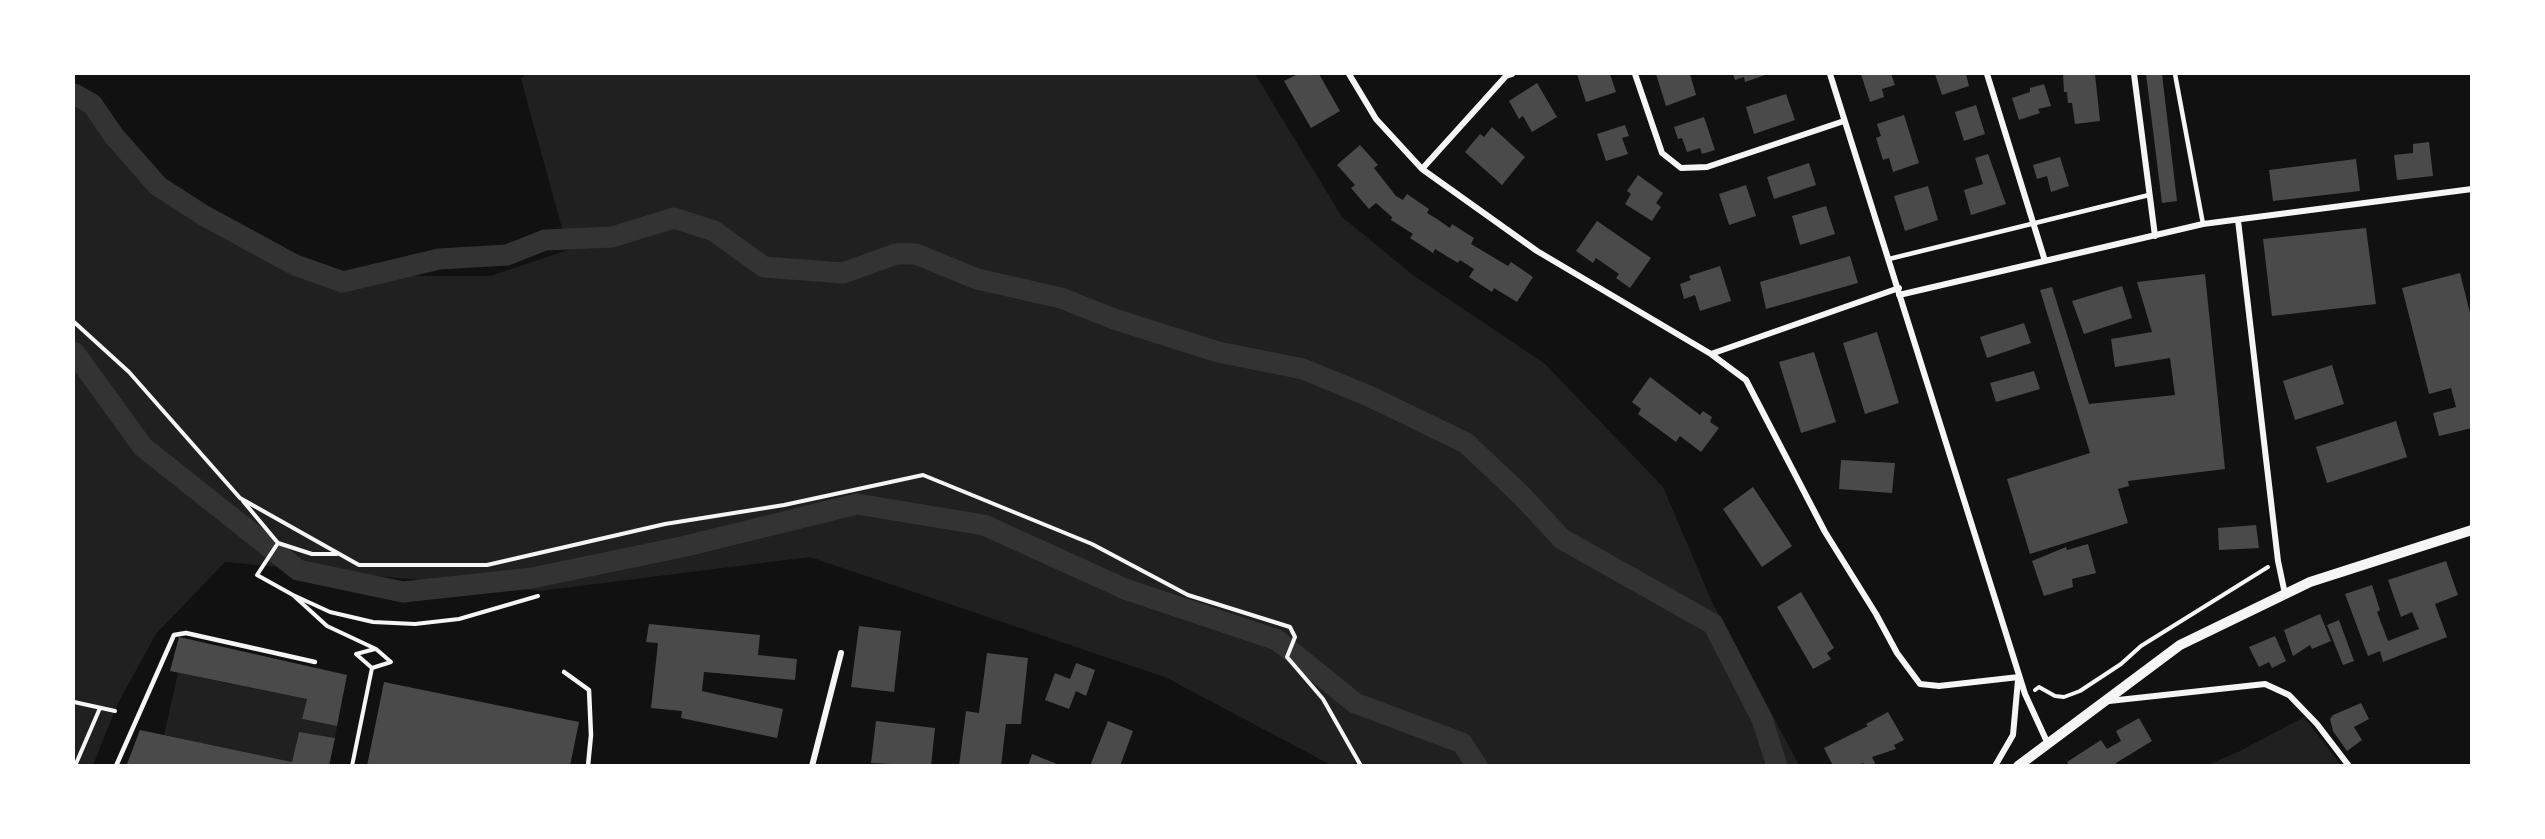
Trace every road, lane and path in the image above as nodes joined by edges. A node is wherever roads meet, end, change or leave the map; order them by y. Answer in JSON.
{"nodes":[{"id":1,"x":1349,"y":74,"type":"edge"},
{"id":2,"x":1512,"y":74,"type":"edge"},
{"id":3,"x":1635,"y":74,"type":"edge"},
{"id":4,"x":1830,"y":74,"type":"edge"},
{"id":5,"x":1987,"y":74,"type":"edge"},
{"id":6,"x":2134,"y":74,"type":"edge"},
{"id":7,"x":2175,"y":74,"type":"edge"},
{"id":8,"x":1844,"y":120,"type":"junction"},
{"id":9,"x":1422,"y":169,"type":"junction"},
{"id":10,"x":2472,"y":189,"type":"edge"},
{"id":11,"x":2149,"y":195,"type":"junction"},
{"id":12,"x":2238,"y":220,"type":"junction"},
{"id":13,"x":2034,"y":224,"type":"junction"},
{"id":14,"x":2203,"y":224,"type":"junction"},
{"id":15,"x":2155,"y":236,"type":"junction"},
{"id":16,"x":1889,"y":259,"type":"junction"},
{"id":17,"x":2045,"y":261,"type":"junction"},
{"id":18,"x":1899,"y":292,"type":"junction"},
{"id":19,"x":74,"y":322,"type":"edge"},
{"id":20,"x":1711,"y":354,"type":"junction"},
{"id":21,"x":240,"y":498,"type":"junction"},
{"id":22,"x":2472,"y":530,"type":"edge"},
{"id":23,"x":278,"y":543,"type":"junction"},
{"id":24,"x":340,"y":554,"type":"junction"},
{"id":25,"x":2278,"y":561,"type":"junction"},
{"id":26,"x":2286,"y":594,"type":"junction"},
{"id":27,"x":293,"y":595,"type":"junction"},
{"id":28,"x":538,"y":596,"type":"dead end"},
{"id":29,"x":376,"y":649,"type":"junction"},
{"id":30,"x":842,"y":654,"type":"dead end"},
{"id":31,"x":315,"y":662,"type":"dead end"},
{"id":32,"x":372,"y":668,"type":"junction"},
{"id":33,"x":564,"y":672,"type":"dead end"},
{"id":34,"x":2019,"y":676,"type":"junction"},
{"id":35,"x":2025,"y":694,"type":"junction"},
{"id":36,"x":2106,"y":701,"type":"junction"},
{"id":37,"x":74,"y":702,"type":"edge"},
{"id":38,"x":100,"y":708,"type":"junction"},
{"id":39,"x":115,"y":711,"type":"dead end"},
{"id":40,"x":2048,"y":744,"type":"junction"},
{"id":41,"x":75,"y":765,"type":"edge"},
{"id":42,"x":116,"y":765,"type":"edge"},
{"id":43,"x":352,"y":765,"type":"edge"},
{"id":44,"x":588,"y":765,"type":"edge"},
{"id":45,"x":812,"y":765,"type":"edge"},
{"id":46,"x":1360,"y":765,"type":"edge"},
{"id":47,"x":1995,"y":765,"type":"edge"},
{"id":48,"x":2018,"y":765,"type":"edge"},
{"id":49,"x":2349,"y":765,"type":"edge"}],
"edges":[{"from":1,"to":9,"type":"street"},
{"from":2,"to":9,"type":"street"},
{"from":3,"to":8,"type":"street"},
{"from":4,"to":8,"type":"street"},
{"from":5,"to":13,"type":"street"},
{"from":6,"to":11,"type":"street"},
{"from":7,"to":14,"type":"lane"},
{"from":8,"to":16,"type":"street"},
{"from":9,"to":20,"type":"street"},
{"from":10,"to":12,"type":"street"},
{"from":11,"to":13,"type":"lane"},
{"from":11,"to":15,"type":"street"},
{"from":12,"to":14,"type":"street"},
{"from":12,"to":25,"type":"street"},
{"from":13,"to":16,"type":"lane"},
{"from":13,"to":17,"type":"street"},
{"from":14,"to":15,"type":"street"},
{"from":15,"to":17,"type":"street"},
{"from":16,"to":18,"type":"street"},
{"from":17,"to":18,"type":"street"},
{"from":18,"to":20,"type":"street"},
{"from":18,"to":34,"type":"street"},
{"from":19,"to":21,"type":"path"},
{"from":20,"to":34,"type":"street"},
{"from":21,"to":23,"type":"path"},
{"from":21,"to":24,"type":"path"},
{"from":22,"to":26,"type":"street"},
{"from":23,"to":24,"type":"path"},
{"from":23,"to":27,"type":"path"},
{"from":24,"to":46,"type":"path"},
{"from":25,"to":26,"type":"street"},
{"from":25,"to":35,"type":"path"},
{"from":26,"to":36,"type":"street"},
{"from":27,"to":28,"type":"path"},
{"from":27,"to":29,"type":"path"},
{"from":29,"to":32,"type":"path"},
{"from":29,"to":32,"type":"path"},
{"from":30,"to":45,"type":"street"},
{"from":31,"to":42,"type":"lane"},
{"from":32,"to":43,"type":"path"},
{"from":33,"to":44,"type":"lane"},
{"from":34,"to":35,"type":"street"},
{"from":34,"to":47,"type":"street"},
{"from":35,"to":40,"type":"street"},
{"from":36,"to":40,"type":"street"},
{"from":36,"to":49,"type":"street"},
{"from":37,"to":38,"type":"path"},
{"from":38,"to":39,"type":"path"},
{"from":38,"to":41,"type":"path"},
{"from":40,"to":48,"type":"street"}]}
